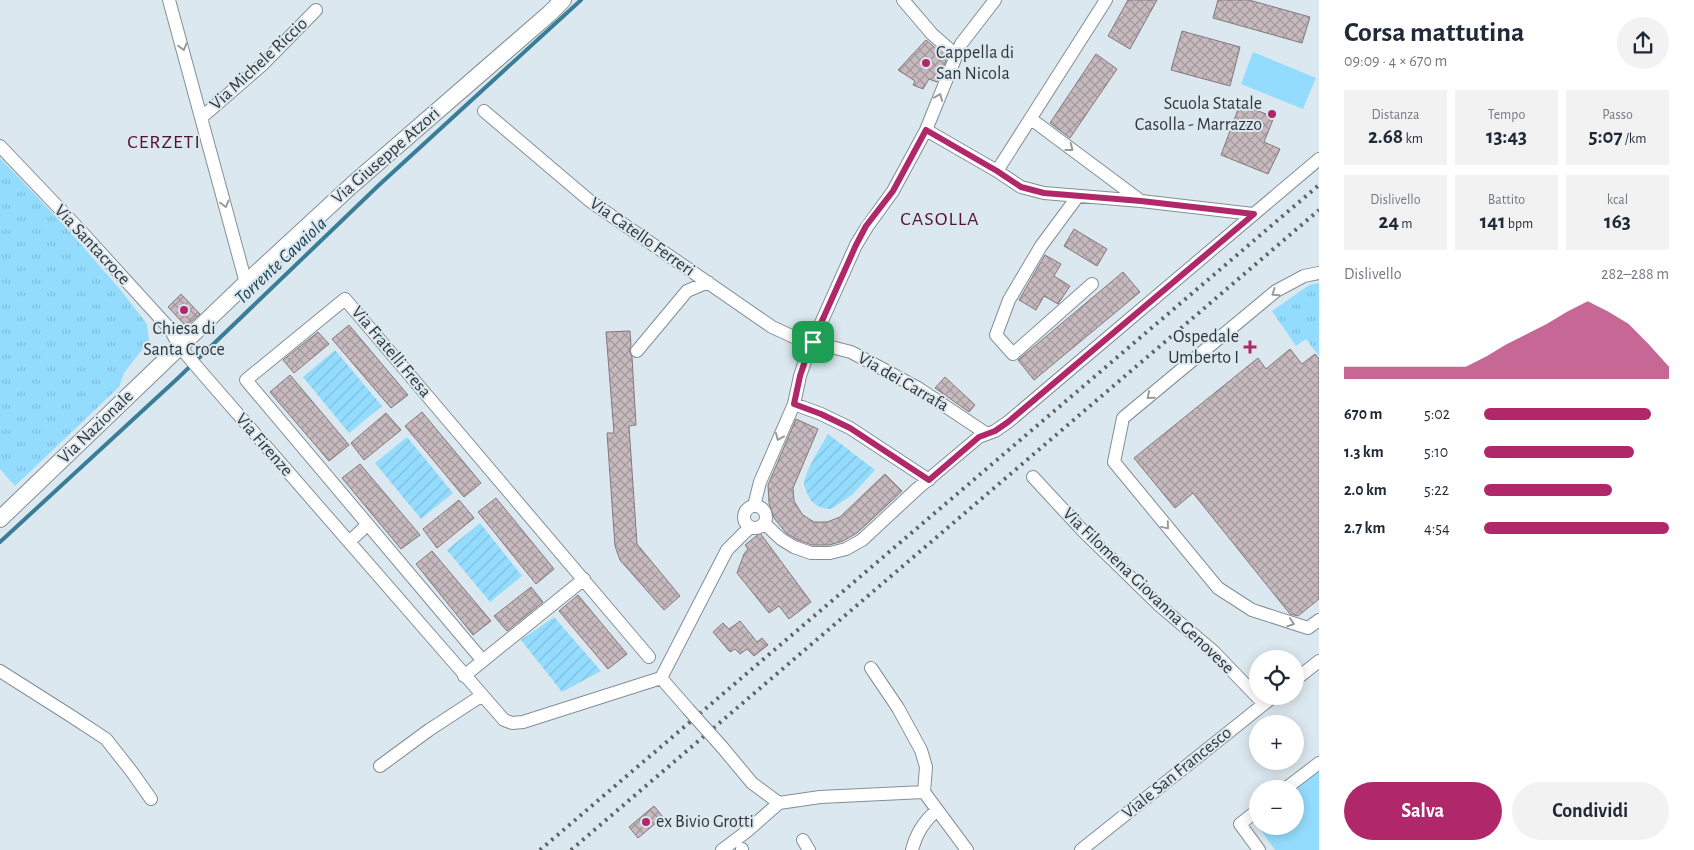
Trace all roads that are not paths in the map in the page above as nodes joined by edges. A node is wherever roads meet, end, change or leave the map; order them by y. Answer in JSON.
{"nodes":[{"id":1,"x":169,"y":0,"type":"edge"},
{"id":2,"x":562,"y":0,"type":"edge"},
{"id":3,"x":903,"y":0,"type":"edge"},
{"id":4,"x":995,"y":0,"type":"edge"},
{"id":5,"x":1106,"y":0,"type":"edge"},
{"id":6,"x":316,"y":10,"type":"dead end"},
{"id":7,"x":956,"y":54,"type":"junction"},
{"id":8,"x":484,"y":111,"type":"dead end"},
{"id":9,"x":202,"y":117,"type":"junction"},
{"id":10,"x":1031,"y":119,"type":"junction"},
{"id":11,"x":926,"y":130,"type":"junction"},
{"id":12,"x":0,"y":146,"type":"edge"},
{"id":13,"x":1319,"y":159,"type":"edge"},
{"id":14,"x":997,"y":171,"type":"junction"},
{"id":15,"x":1078,"y":196,"type":"junction"},
{"id":16,"x":1141,"y":201,"type":"junction"},
{"id":17,"x":1254,"y":214,"type":"junction"},
{"id":18,"x":1319,"y":273,"type":"edge"},
{"id":19,"x":708,"y":282,"type":"junction"},
{"id":20,"x":246,"y":283,"type":"junction"},
{"id":21,"x":1092,"y":284,"type":"dead end"},
{"id":22,"x":813,"y":342,"type":"junction"},
{"id":23,"x":186,"y":345,"type":"junction"},
{"id":24,"x":637,"y":351,"type":"dead end"},
{"id":25,"x":794,"y":404,"type":"junction"},
{"id":26,"x":987,"y":434,"type":"junction"},
{"id":27,"x":1033,"y":477,"type":"dead end"},
{"id":28,"x":929,"y":480,"type":"junction"},
{"id":29,"x":754,"y":506,"type":"junction"},
{"id":30,"x":744,"y":516,"type":"junction"},
{"id":31,"x":0,"y":518,"type":"edge"},
{"id":32,"x":764,"y":523,"type":"junction"},
{"id":33,"x":368,"y":524,"type":"junction"},
{"id":34,"x":751,"y":527,"type":"junction"},
{"id":35,"x":351,"y":539,"type":"junction"},
{"id":36,"x":727,"y":550,"type":"junction"},
{"id":37,"x":584,"y":580,"type":"junction"},
{"id":38,"x":1319,"y":620,"type":"edge"},
{"id":39,"x":650,"y":657,"type":"dead end"},
{"id":40,"x":483,"y":661,"type":"junction"},
{"id":41,"x":1319,"y":661,"type":"edge"},
{"id":42,"x":871,"y":668,"type":"dead end"},
{"id":43,"x":0,"y":671,"type":"edge"},
{"id":44,"x":1304,"y":673,"type":"edge"},
{"id":45,"x":464,"y":676,"type":"junction"},
{"id":46,"x":661,"y":678,"type":"junction"},
{"id":47,"x":1249,"y":683,"type":"edge"},
{"id":48,"x":481,"y":696,"type":"junction"},
{"id":49,"x":1263,"y":705,"type":"edge"},
{"id":50,"x":1319,"y":763,"type":"edge"},
{"id":51,"x":380,"y":766,"type":"dead end"},
{"id":52,"x":1297,"y":780,"type":"edge"},
{"id":53,"x":924,"y":792,"type":"junction"},
{"id":54,"x":151,"y":800,"type":"dead end"},
{"id":55,"x":779,"y":803,"type":"junction"},
{"id":56,"x":937,"y":810,"type":"junction"},
{"id":57,"x":1249,"y":817,"type":"edge"},
{"id":58,"x":722,"y":850,"type":"edge"},
{"id":59,"x":912,"y":850,"type":"edge"},
{"id":60,"x":967,"y":850,"type":"edge"},
{"id":61,"x":1081,"y":850,"type":"edge"},
{"id":62,"x":1259,"y":850,"type":"edge"}],
"edges":[{"from":1,"to":9,"type":"street","name":"Via Michele Riccio","one_way":true},
{"from":2,"to":20,"type":"main road","name":"Via Giuseppe Atzori"},
{"from":3,"to":7,"type":"street"},
{"from":4,"to":7,"type":"street"},
{"from":5,"to":10,"type":"street"},
{"from":6,"to":9,"type":"street","name":"Via Michele Riccio"},
{"from":11,"to":7,"type":"street","one_way":true},
{"from":8,"to":19,"type":"street","name":"Via Catello Ferreri"},
{"from":9,"to":20,"type":"street","name":"Via Michele Riccio","one_way":true},
{"from":10,"to":14,"type":"street"},
{"from":10,"to":16,"type":"street","one_way":true},
{"from":11,"to":14,"type":"street"},
{"from":11,"to":22,"type":"street"},
{"from":12,"to":23,"type":"street","name":"Via Santacroce"},
{"from":13,"to":17,"type":"street"},
{"from":14,"to":15,"type":"street"},
{"from":15,"to":16,"type":"street"},
{"from":15,"to":21,"type":"street"},
{"from":16,"to":17,"type":"street"},
{"from":17,"to":26,"type":"street"},
{"from":18,"to":38,"type":"street","one_way":true},
{"from":19,"to":22,"type":"street","name":"Via Catello Ferreri"},
{"from":19,"to":24,"type":"street"},
{"from":20,"to":23,"type":"main road","name":"Via Giuseppe Atzori"},
{"from":22,"to":25,"type":"street"},
{"from":22,"to":26,"type":"street","name":"Via dei Carrafa"},
{"from":23,"to":31,"type":"main road","name":"Via Nazionale"},
{"from":23,"to":35,"type":"street","name":"Via Firenze"},
{"from":25,"to":28,"type":"street"},
{"from":25,"to":29,"type":"street","one_way":true},
{"from":26,"to":28,"type":"street"},
{"from":27,"to":47,"type":"street","name":"Via Filomena Giovanna Genovese"},
{"from":28,"to":32,"type":"street"},
{"from":29,"to":30,"type":"street"},
{"from":29,"to":32,"type":"street"},
{"from":30,"to":34,"type":"street"},
{"from":30,"to":36,"type":"street"},
{"from":32,"to":34,"type":"street"},
{"from":33,"to":35,"type":"street"},
{"from":33,"to":37,"type":"street","name":"Via Fratelli Fresa"},
{"from":33,"to":40,"type":"street","name":"Via Fratelli Fresa"},
{"from":34,"to":36,"type":"street"},
{"from":35,"to":45,"type":"street","name":"Via Firenze"},
{"from":36,"to":46,"type":"street"},
{"from":37,"to":39,"type":"street","name":"Via Fratelli Fresa"},
{"from":37,"to":40,"type":"street"},
{"from":40,"to":45,"type":"street"},
{"from":41,"to":44,"type":"street"},
{"from":42,"to":53,"type":"street"},
{"from":43,"to":54,"type":"street"},
{"from":45,"to":48,"type":"street"},
{"from":46,"to":48,"type":"street"},
{"from":46,"to":55,"type":"street","bridge":true},
{"from":48,"to":51,"type":"street"},
{"from":49,"to":61,"type":"street","name":"Viale San Francesco"},
{"from":50,"to":52,"type":"street"},
{"from":53,"to":55,"type":"street"},
{"from":53,"to":56,"type":"street"},
{"from":55,"to":58,"type":"street"},
{"from":56,"to":59,"type":"street"},
{"from":56,"to":60,"type":"street"},
{"from":57,"to":62,"type":"street"}]}
